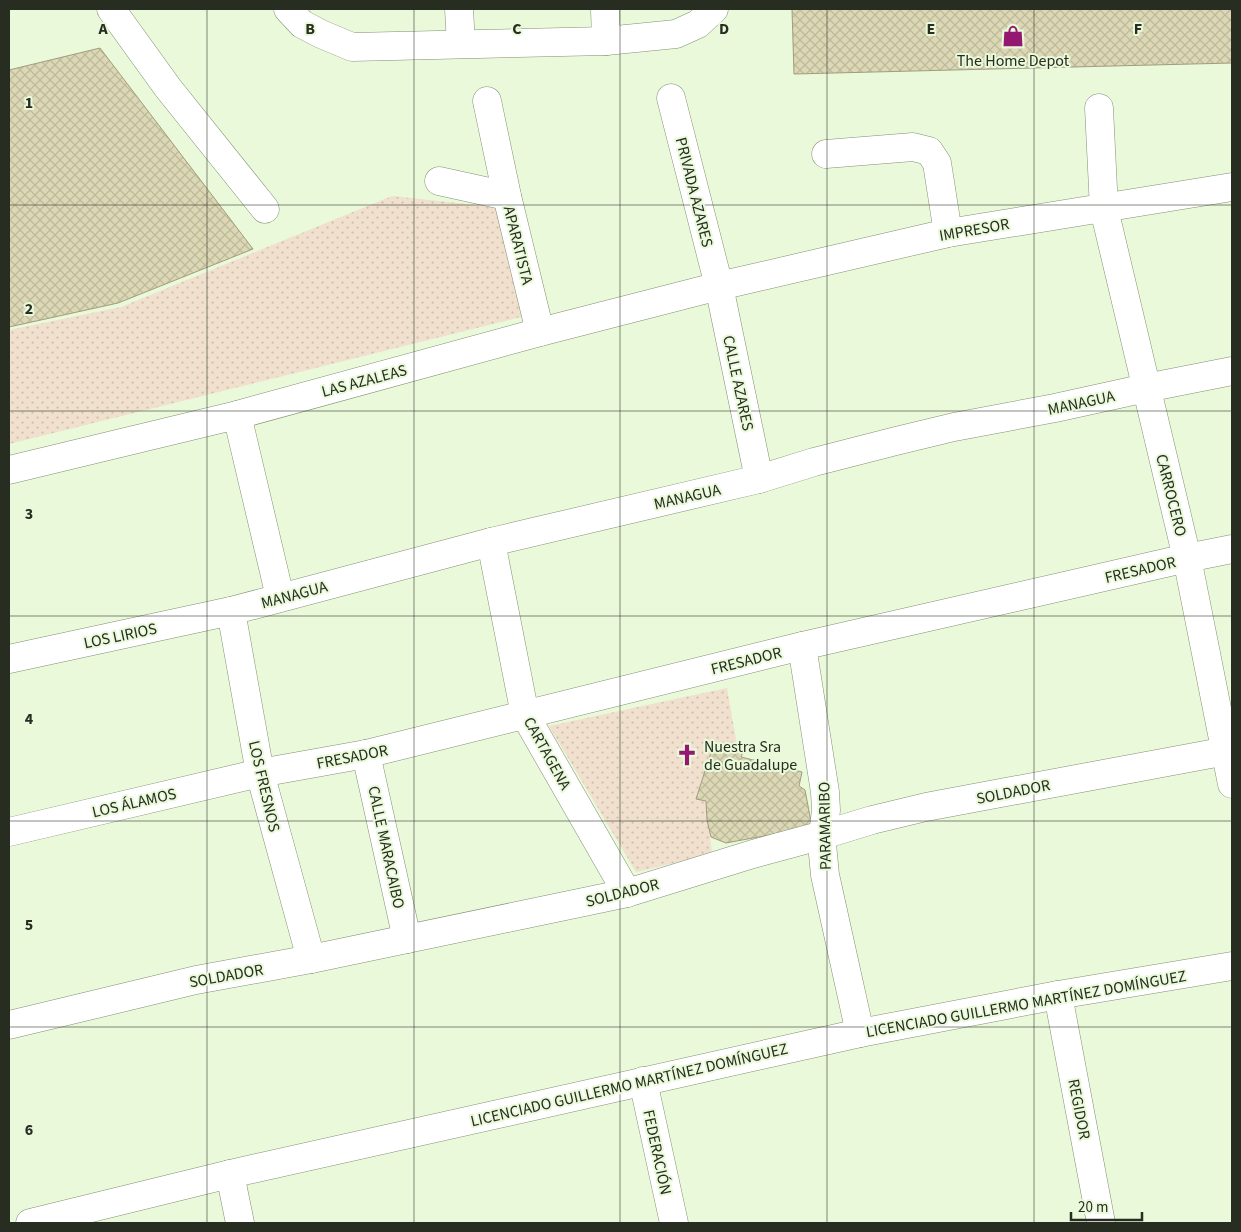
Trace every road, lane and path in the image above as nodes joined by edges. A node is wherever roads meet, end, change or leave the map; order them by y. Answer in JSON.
{"nodes":[{"id":1,"x":288,"y":9,"type":"edge"},
{"id":2,"x":460,"y":9,"type":"edge"},
{"id":3,"x":605,"y":9,"type":"edge"},
{"id":4,"x":714,"y":9,"type":"edge"},
{"id":5,"x":114,"y":10,"type":"edge"},
{"id":6,"x":606,"y":41,"type":"junction"},
{"id":7,"x":461,"y":44,"type":"junction"},
{"id":8,"x":671,"y":98,"type":"dead end"},
{"id":9,"x":487,"y":101,"type":"dead end"},
{"id":10,"x":1100,"y":108,"type":"dead end"},
{"id":11,"x":826,"y":154,"type":"dead end"},
{"id":12,"x":439,"y":181,"type":"dead end"},
{"id":13,"x":1232,"y":187,"type":"edge"},
{"id":14,"x":507,"y":196,"type":"junction"},
{"id":15,"x":1104,"y":208,"type":"junction"},
{"id":16,"x":264,"y":209,"type":"dead end"},
{"id":17,"x":948,"y":233,"type":"junction"},
{"id":18,"x":719,"y":286,"type":"junction"},
{"id":19,"x":540,"y":332,"type":"junction"},
{"id":20,"x":1232,"y":371,"type":"edge"},
{"id":21,"x":1146,"y":388,"type":"junction"},
{"id":22,"x":237,"y":415,"type":"junction"},
{"id":23,"x":9,"y":470,"type":"edge"},
{"id":24,"x":759,"y":479,"type":"junction"},
{"id":25,"x":491,"y":542,"type":"junction"},
{"id":26,"x":1232,"y":549,"type":"edge"},
{"id":27,"x":1187,"y":558,"type":"junction"},
{"id":28,"x":280,"y":597,"type":"junction"},
{"id":29,"x":231,"y":611,"type":"junction"},
{"id":30,"x":802,"y":646,"type":"junction"},
{"id":31,"x":9,"y":659,"type":"edge"},
{"id":32,"x":525,"y":715,"type":"junction"},
{"id":33,"x":1229,"y":750,"type":"edge"},
{"id":34,"x":366,"y":754,"type":"junction"},
{"id":35,"x":260,"y":773,"type":"junction"},
{"id":36,"x":1232,"y":784,"type":"edge"},
{"id":37,"x":9,"y":832,"type":"edge"},
{"id":38,"x":823,"y":835,"type":"junction"},
{"id":39,"x":627,"y":893,"type":"junction"},
{"id":40,"x":407,"y":939,"type":"junction"},
{"id":41,"x":311,"y":960,"type":"junction"},
{"id":42,"x":1232,"y":966,"type":"edge"},
{"id":43,"x":1058,"y":996,"type":"junction"},
{"id":44,"x":9,"y":1025,"type":"edge"},
{"id":45,"x":860,"y":1033,"type":"junction"},
{"id":46,"x":643,"y":1081,"type":"junction"},
{"id":47,"x":230,"y":1174,"type":"junction"},
{"id":48,"x":1096,"y":1222,"type":"edge"},
{"id":49,"x":30,"y":1223,"type":"edge"},
{"id":50,"x":240,"y":1223,"type":"edge"},
{"id":51,"x":674,"y":1223,"type":"edge"}],
"edges":[{"from":1,"to":7,"type":"street"},
{"from":2,"to":7,"type":"street"},
{"from":3,"to":6,"type":"street"},
{"from":4,"to":6,"type":"street"},
{"from":5,"to":16,"type":"street"},
{"from":6,"to":7,"type":"street"},
{"from":8,"to":18,"type":"street","name":"PRIVADA AZARES"},
{"from":9,"to":14,"type":"street"},
{"from":10,"to":15,"type":"street","name":"CARROCERO"},
{"from":11,"to":17,"type":"street"},
{"from":12,"to":14,"type":"street","name":"APARATISTA"},
{"from":13,"to":15,"type":"street","name":"IMPRESOR"},
{"from":14,"to":19,"type":"street","name":"APARATISTA"},
{"from":15,"to":17,"type":"street","name":"IMPRESOR"},
{"from":15,"to":21,"type":"street","name":"CARROCERO"},
{"from":17,"to":18,"type":"street","name":"IMPRESOR"},
{"from":18,"to":19,"type":"street","name":"LAS AZALEAS"},
{"from":18,"to":24,"type":"street","name":"CALLE AZARES"},
{"from":19,"to":22,"type":"street","name":"LAS AZALEAS"},
{"from":20,"to":21,"type":"street","name":"MANAGUA"},
{"from":21,"to":24,"type":"street","name":"MANAGUA"},
{"from":21,"to":27,"type":"street","name":"CARROCERO"},
{"from":22,"to":23,"type":"street","name":"LAS AZALEAS"},
{"from":22,"to":28,"type":"street"},
{"from":24,"to":25,"type":"street","name":"MANAGUA"},
{"from":25,"to":28,"type":"street","name":"MANAGUA"},
{"from":25,"to":32,"type":"street","name":"CARTAGENA"},
{"from":26,"to":27,"type":"street","name":"FRESADOR"},
{"from":27,"to":30,"type":"street","name":"FRESADOR"},
{"from":27,"to":33,"type":"street","name":"CARROCERO"},
{"from":28,"to":29,"type":"street","name":"MANAGUA"},
{"from":29,"to":31,"type":"street","name":"LOS LIRIOS"},
{"from":29,"to":35,"type":"street","name":"LOS FRESNOS"},
{"from":30,"to":32,"type":"street","name":"FRESADOR"},
{"from":30,"to":38,"type":"street","name":"PARAMARIBO"},
{"from":32,"to":34,"type":"street","name":"FRESADOR"},
{"from":32,"to":39,"type":"street","name":"CARTAGENA"},
{"from":33,"to":36,"type":"street","name":"CARROCERO"},
{"from":33,"to":38,"type":"street","name":"SOLDADOR"},
{"from":34,"to":35,"type":"street","name":"FRESADOR"},
{"from":34,"to":40,"type":"street","name":"CALLE MARACAIBO"},
{"from":35,"to":37,"type":"street","name":"LOS ÁLAMOS"},
{"from":35,"to":41,"type":"street","name":"LOS FRESNOS"},
{"from":38,"to":39,"type":"street","name":"SOLDADOR"},
{"from":38,"to":45,"type":"street","name":"PARAMARIBO"},
{"from":39,"to":40,"type":"street","name":"SOLDADOR"},
{"from":40,"to":41,"type":"street","name":"SOLDADOR"},
{"from":41,"to":44,"type":"street","name":"SOLDADOR"},
{"from":42,"to":43,"type":"street","name":"LICENCIADO GUILLERMO MARTÍNEZ DOMÍNGUEZ"},
{"from":43,"to":45,"type":"street","name":"LICENCIADO GUILLERMO MARTÍNEZ DOMÍNGUEZ"},
{"from":43,"to":48,"type":"street","name":"REGIDOR"},
{"from":45,"to":46,"type":"street","name":"LICENCIADO GUILLERMO MARTÍNEZ DOMÍNGUEZ"},
{"from":46,"to":47,"type":"street","name":"LICENCIADO GUILLERMO MARTÍNEZ DOMÍNGUEZ"},
{"from":46,"to":51,"type":"street","name":"FEDERACIÓN"},
{"from":47,"to":49,"type":"street","name":"LICENCIADO GUILLERMO MARTÍNEZ DOMÍNGUEZ"},
{"from":47,"to":50,"type":"street"}]}
